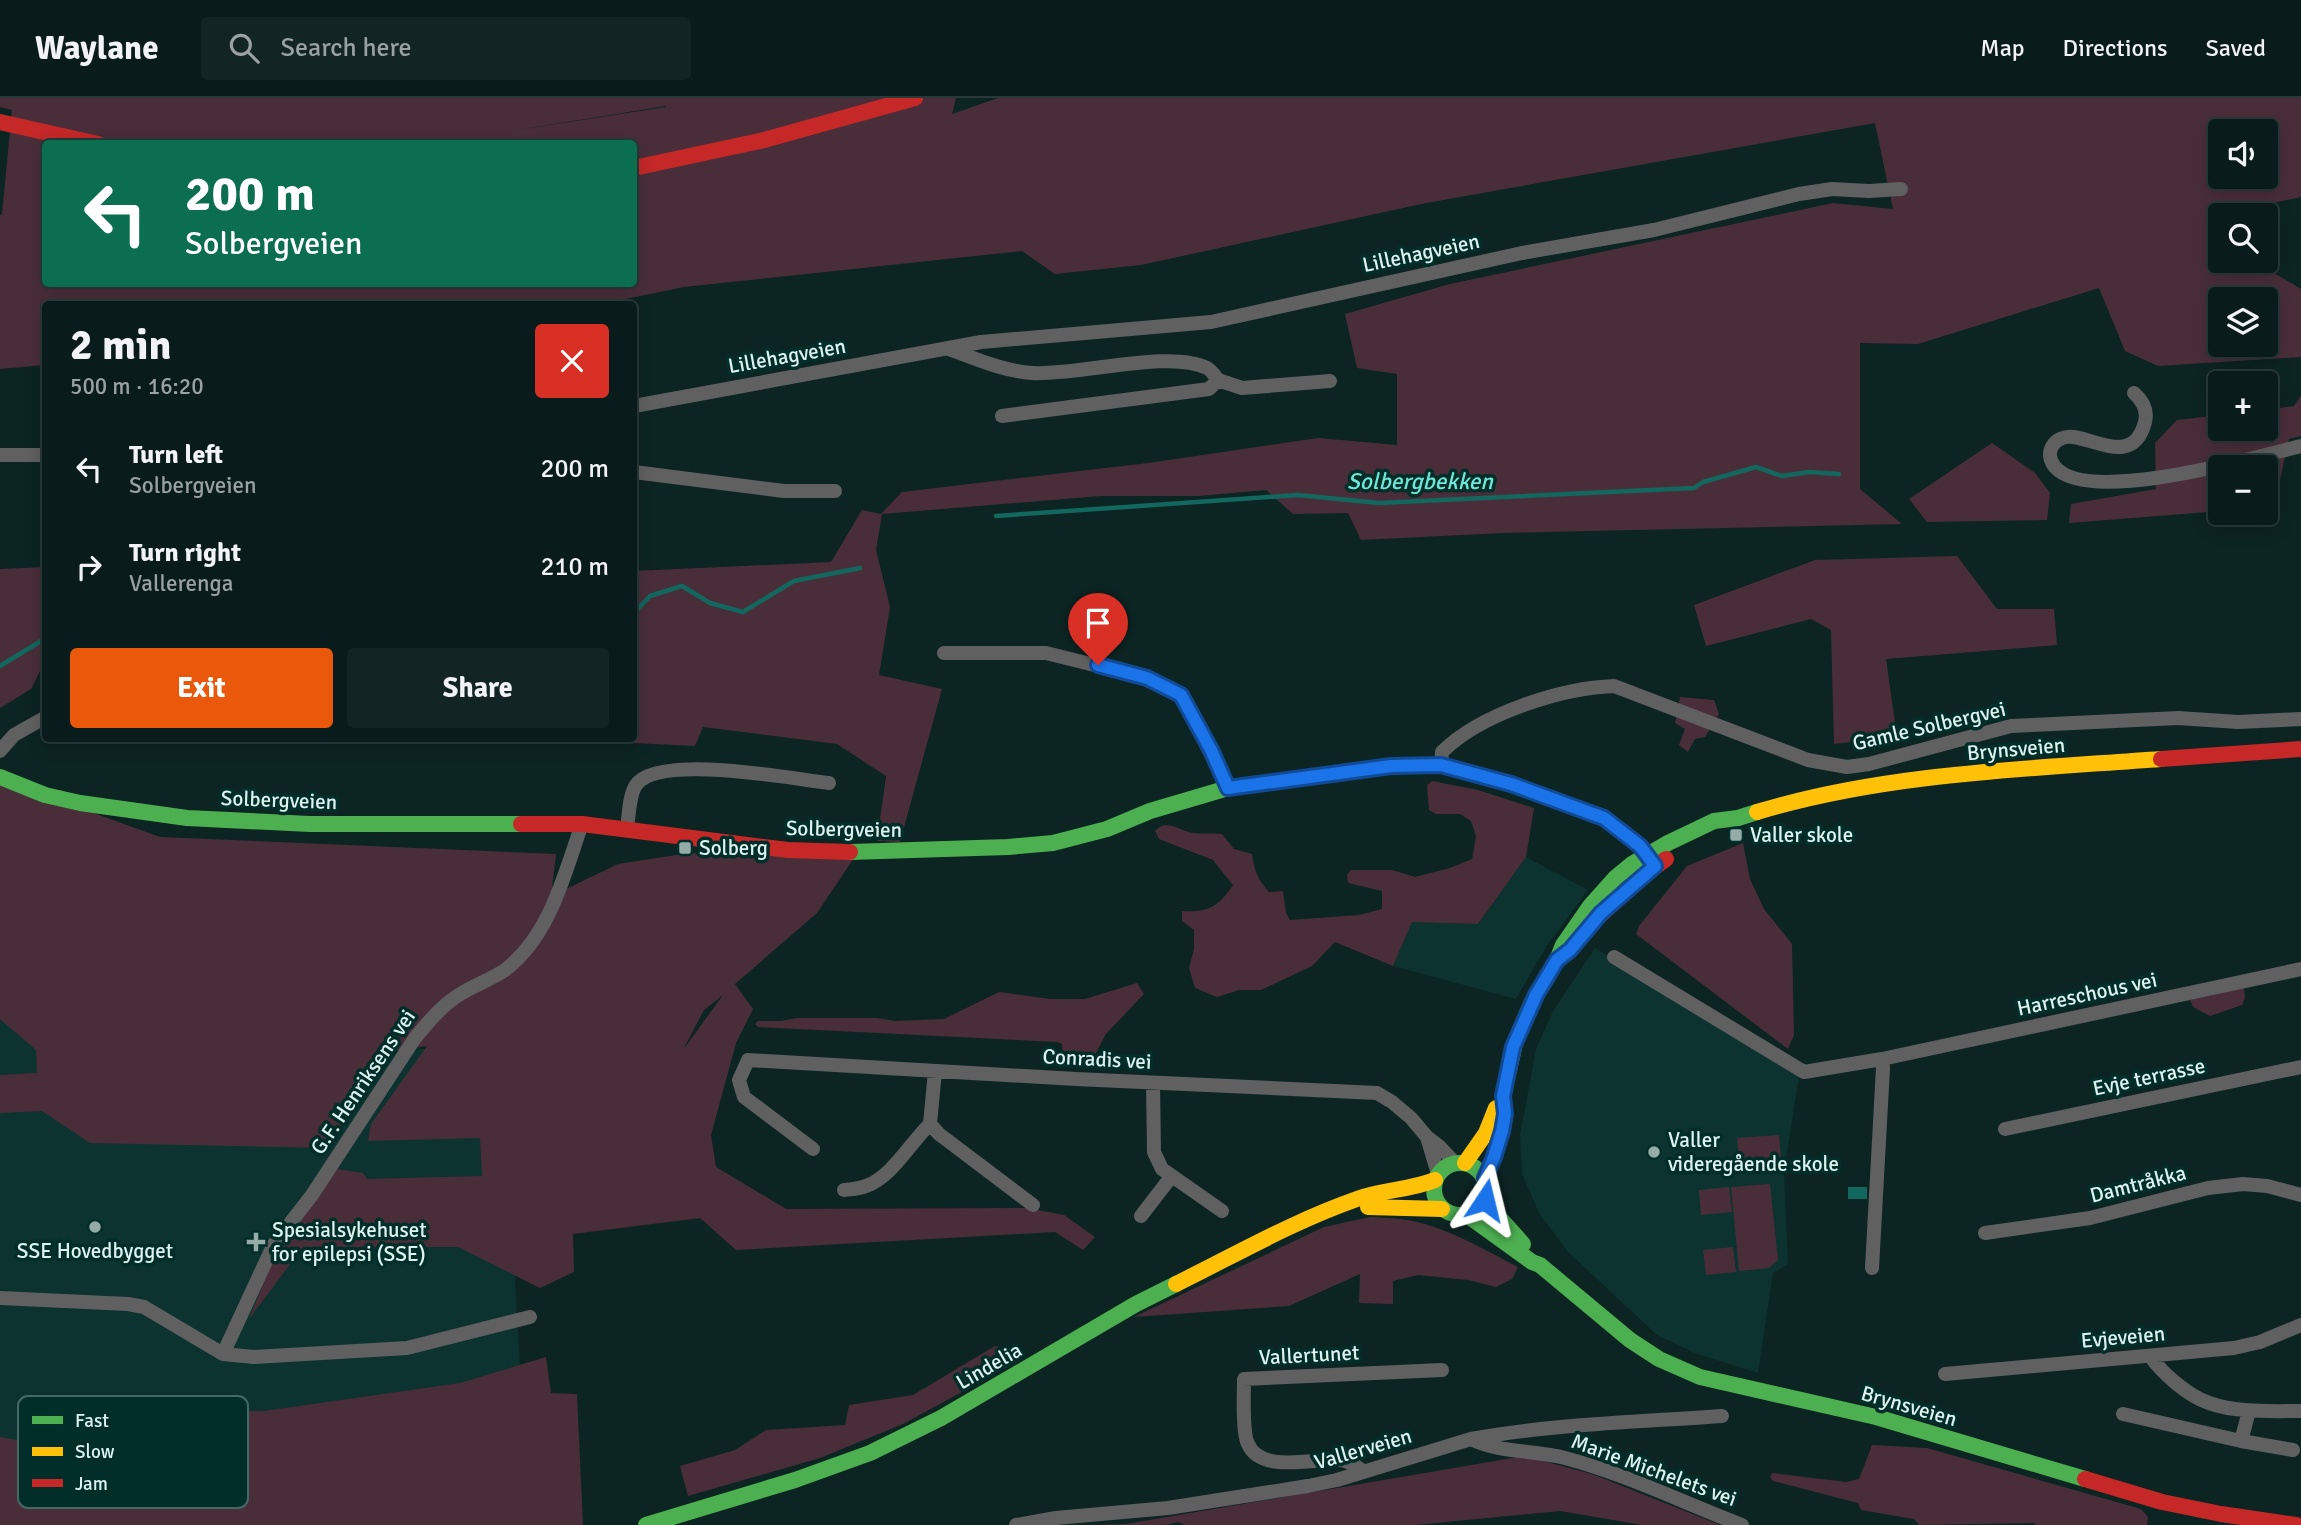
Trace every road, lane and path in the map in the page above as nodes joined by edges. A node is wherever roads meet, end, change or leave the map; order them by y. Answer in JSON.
{"nodes":[{"id":1,"x":915,"y":98,"type":"edge"},
{"id":2,"x":0,"y":122,"type":"edge"},
{"id":3,"x":80,"y":140,"type":"edge"},
{"id":4,"x":637,"y":167,"type":"edge"},
{"id":5,"x":1901,"y":189,"type":"dead end"},
{"id":6,"x":948,"y":349,"type":"junction"},
{"id":7,"x":1218,"y":380,"type":"junction"},
{"id":8,"x":1330,"y":381,"type":"dead end"},
{"id":9,"x":2134,"y":393,"type":"dead end"},
{"id":10,"x":637,"y":405,"type":"edge"},
{"id":11,"x":1002,"y":416,"type":"dead end"},
{"id":12,"x":2301,"y":446,"type":"edge"},
{"id":13,"x":0,"y":455,"type":"edge"},
{"id":14,"x":42,"y":455,"type":"edge"},
{"id":15,"x":637,"y":472,"type":"edge"},
{"id":16,"x":835,"y":491,"type":"dead end"},
{"id":17,"x":944,"y":653,"type":"dead end"},
{"id":18,"x":42,"y":719,"type":"edge"},
{"id":19,"x":2301,"y":719,"type":"edge"},
{"id":20,"x":2301,"y":749,"type":"edge"},
{"id":21,"x":0,"y":751,"type":"edge"},
{"id":22,"x":1441,"y":765,"type":"junction"},
{"id":23,"x":0,"y":777,"type":"edge"},
{"id":24,"x":829,"y":783,"type":"dead end"},
{"id":25,"x":1228,"y":788,"type":"junction"},
{"id":26,"x":582,"y":824,"type":"junction"},
{"id":27,"x":627,"y":828,"type":"junction"},
{"id":28,"x":1651,"y":860,"type":"junction"},
{"id":29,"x":1614,"y":957,"type":"dead end"},
{"id":30,"x":2301,"y":969,"type":"edge"},
{"id":31,"x":1882,"y":1059,"type":"junction"},
{"id":32,"x":2301,"y":1067,"type":"edge"},
{"id":33,"x":935,"y":1071,"type":"junction"},
{"id":34,"x":1153,"y":1083,"type":"junction"},
{"id":35,"x":1503,"y":1096,"type":"junction"},
{"id":36,"x":930,"y":1124,"type":"junction"},
{"id":37,"x":2006,"y":1129,"type":"dead end"},
{"id":38,"x":1427,"y":1137,"type":"junction"},
{"id":39,"x":813,"y":1149,"type":"dead end"},
{"id":40,"x":1460,"y":1163,"type":"junction"},
{"id":41,"x":1171,"y":1177,"type":"junction"},
{"id":42,"x":1437,"y":1177,"type":"junction"},
{"id":43,"x":1486,"y":1186,"type":"junction"},
{"id":44,"x":844,"y":1191,"type":"dead end"},
{"id":45,"x":2301,"y":1195,"type":"edge"},
{"id":46,"x":1033,"y":1205,"type":"dead end"},
{"id":47,"x":1339,"y":1208,"type":"junction"},
{"id":48,"x":1442,"y":1209,"type":"junction"},
{"id":49,"x":1222,"y":1211,"type":"dead end"},
{"id":50,"x":1467,"y":1215,"type":"junction"},
{"id":51,"x":1141,"y":1216,"type":"dead end"},
{"id":52,"x":1985,"y":1233,"type":"dead end"},
{"id":53,"x":1540,"y":1265,"type":"junction"},
{"id":54,"x":1872,"y":1268,"type":"dead end"},
{"id":55,"x":0,"y":1298,"type":"edge"},
{"id":56,"x":530,"y":1317,"type":"dead end"},
{"id":57,"x":2301,"y":1325,"type":"edge"},
{"id":58,"x":223,"y":1354,"type":"junction"},
{"id":59,"x":2150,"y":1356,"type":"junction"},
{"id":60,"x":1442,"y":1370,"type":"dead end"},
{"id":61,"x":1945,"y":1374,"type":"dead end"},
{"id":62,"x":2249,"y":1410,"type":"junction"},
{"id":63,"x":2301,"y":1411,"type":"edge"},
{"id":64,"x":2123,"y":1414,"type":"dead end"},
{"id":65,"x":1722,"y":1416,"type":"dead end"},
{"id":66,"x":1471,"y":1439,"type":"junction"},
{"id":67,"x":2241,"y":1441,"type":"junction"},
{"id":68,"x":2293,"y":1450,"type":"dead end"},
{"id":69,"x":1363,"y":1471,"type":"junction"},
{"id":70,"x":646,"y":1525,"type":"edge"},
{"id":71,"x":1016,"y":1525,"type":"edge"},
{"id":72,"x":1742,"y":1525,"type":"edge"},
{"id":73,"x":2296,"y":1525,"type":"edge"}],
"edges":[{"from":1,"to":4,"type":"main road"},
{"from":2,"to":3,"type":"main road"},
{"from":5,"to":6,"type":"street","name":"Lillehagveien"},
{"from":6,"to":7,"type":"street"},
{"from":6,"to":10,"type":"street","name":"Lillehagveien"},
{"from":7,"to":8,"type":"street"},
{"from":7,"to":11,"type":"street"},
{"from":9,"to":12,"type":"street"},
{"from":13,"to":14,"type":"street"},
{"from":15,"to":16,"type":"street"},
{"from":17,"to":25,"type":"street"},
{"from":18,"to":21,"type":"street"},
{"from":19,"to":22,"type":"street","name":"Gamle Solbergvei"},
{"from":20,"to":28,"type":"main road","name":"Brynsveien"},
{"from":22,"to":25,"type":"main road","name":"Solbergveien"},
{"from":22,"to":28,"type":"main road","name":"Solbergveien"},
{"from":23,"to":26,"type":"main road","name":"Solbergveien"},
{"from":24,"to":27,"type":"street"},
{"from":25,"to":27,"type":"main road","name":"Solbergveien"},
{"from":26,"to":27,"type":"main road","name":"Solbergveien"},
{"from":26,"to":58,"type":"street","name":"G.F. Henriksens vei"},
{"from":28,"to":35,"type":"main road","name":"Brynsveien"},
{"from":29,"to":31,"type":"street","name":"Harreschous vei"},
{"from":30,"to":31,"type":"street","name":"Harreschous vei"},
{"from":31,"to":54,"type":"street"},
{"from":32,"to":37,"type":"street","name":"Evje terrasse"},
{"from":33,"to":34,"type":"street","name":"Conradis vei"},
{"from":33,"to":36,"type":"street"},
{"from":33,"to":39,"type":"street","name":"Conradis vei"},
{"from":34,"to":38,"type":"street","name":"Conradis vei"},
{"from":34,"to":41,"type":"street"},
{"from":35,"to":40,"type":"main road","name":"Brynsveien"},
{"from":35,"to":43,"type":"main road","name":"Brynsveien"},
{"from":36,"to":44,"type":"street"},
{"from":36,"to":46,"type":"street"},
{"from":38,"to":40,"type":"street","name":"Conradis vei"},
{"from":38,"to":42,"type":"street","name":"Conradis vei"},
{"from":40,"to":42,"type":"main road"},
{"from":40,"to":43,"type":"main road"},
{"from":41,"to":49,"type":"street"},
{"from":41,"to":51,"type":"street"},
{"from":42,"to":47,"type":"main road","name":"Lindelia"},
{"from":42,"to":48,"type":"main road"},
{"from":43,"to":50,"type":"main road"},
{"from":43,"to":53,"type":"main road","name":"Brynsveien"},
{"from":45,"to":52,"type":"street","name":"Damtråkka"},
{"from":47,"to":48,"type":"main road","name":"Lindelia"},
{"from":47,"to":70,"type":"main road","name":"Lindelia"},
{"from":48,"to":50,"type":"main road"},
{"from":50,"to":53,"type":"main road","name":"Brynsveien"},
{"from":53,"to":73,"type":"main road","name":"Brynsveien"},
{"from":55,"to":58,"type":"street"},
{"from":56,"to":58,"type":"street"},
{"from":57,"to":59,"type":"street","name":"Evjeveien"},
{"from":59,"to":61,"type":"street","name":"Evjeveien"},
{"from":59,"to":62,"type":"street"},
{"from":60,"to":69,"type":"street","name":"Vallertunet"},
{"from":62,"to":63,"type":"street"},
{"from":62,"to":67,"type":"street"},
{"from":64,"to":67,"type":"street"},
{"from":65,"to":66,"type":"street","name":"Vallerveien"},
{"from":66,"to":69,"type":"street","name":"Vallerveien"},
{"from":66,"to":72,"type":"street","name":"Marie Michelets vei"},
{"from":67,"to":68,"type":"street"},
{"from":69,"to":71,"type":"street","name":"Vallerveien"}]}
